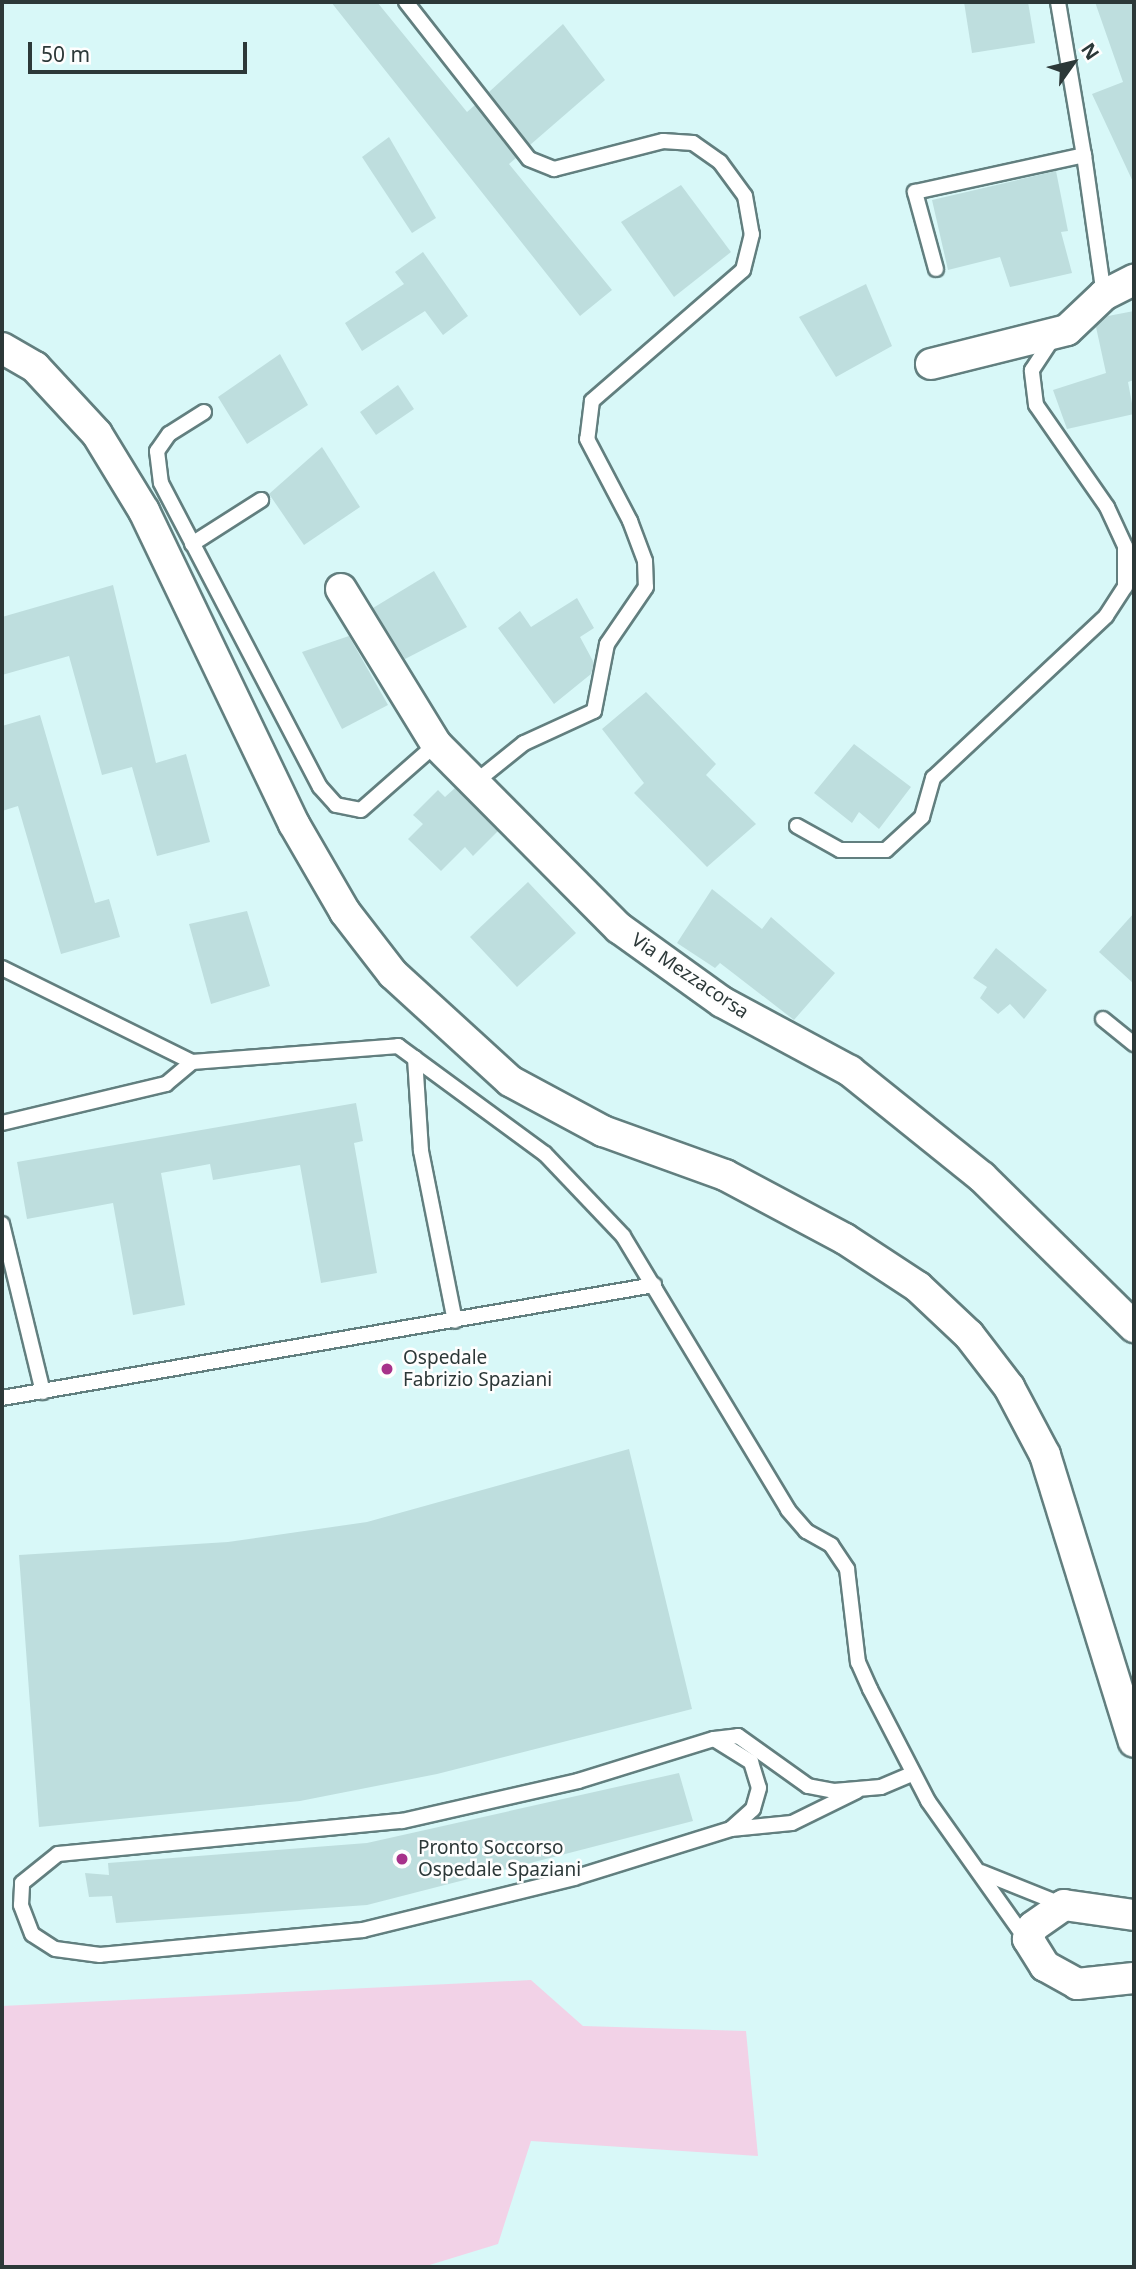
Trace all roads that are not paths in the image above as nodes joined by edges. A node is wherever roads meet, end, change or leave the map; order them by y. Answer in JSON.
{"nodes":[{"id":1,"x":406,"y":2,"type":"edge"},
{"id":2,"x":1058,"y":2,"type":"edge"},
{"id":3,"x":1084,"y":155,"type":"junction"},
{"id":4,"x":936,"y":269,"type":"dead end"},
{"id":5,"x":1134,"y":280,"type":"edge"},
{"id":6,"x":1104,"y":295,"type":"junction"},
{"id":7,"x":1056,"y":334,"type":"junction"},
{"id":8,"x":2,"y":348,"type":"edge"},
{"id":9,"x":931,"y":365,"type":"dead end"},
{"id":10,"x":204,"y":412,"type":"dead end"},
{"id":11,"x":261,"y":500,"type":"dead end"},
{"id":12,"x":192,"y":544,"type":"junction"},
{"id":13,"x":341,"y":589,"type":"dead end"},
{"id":14,"x":436,"y":744,"type":"junction"},
{"id":15,"x":473,"y":784,"type":"junction"},
{"id":16,"x":797,"y":826,"type":"dead end"},
{"id":17,"x":2,"y":968,"type":"edge"},
{"id":18,"x":1103,"y":1019,"type":"dead end"},
{"id":19,"x":1134,"y":1044,"type":"edge"},
{"id":20,"x":415,"y":1058,"type":"junction"},
{"id":21,"x":192,"y":1062,"type":"junction"},
{"id":22,"x":2,"y":1124,"type":"edge"},
{"id":23,"x":2,"y":1224,"type":"edge"},
{"id":24,"x":654,"y":1285,"type":"junction"},
{"id":25,"x":454,"y":1321,"type":"junction"},
{"id":26,"x":1134,"y":1327,"type":"edge"},
{"id":27,"x":43,"y":1392,"type":"junction"},
{"id":28,"x":2,"y":1398,"type":"edge"},
{"id":29,"x":714,"y":1738,"type":"junction"},
{"id":30,"x":1134,"y":1742,"type":"edge"},
{"id":31,"x":912,"y":1774,"type":"junction"},
{"id":32,"x":858,"y":1790,"type":"junction"},
{"id":33,"x":731,"y":1829,"type":"junction"},
{"id":34,"x":971,"y":1868,"type":"junction"},
{"id":35,"x":1064,"y":1905,"type":"junction"},
{"id":36,"x":1130,"y":1912,"type":"edge"},
{"id":37,"x":1035,"y":1955,"type":"junction"},
{"id":38,"x":1134,"y":1978,"type":"edge"}],
"edges":[{"from":1,"to":15,"type":"lane"},
{"from":2,"to":3,"type":"lane"},
{"from":3,"to":4,"type":"lane"},
{"from":3,"to":6,"type":"lane"},
{"from":5,"to":6,"type":"street"},
{"from":6,"to":7,"type":"street"},
{"from":7,"to":9,"type":"street"},
{"from":7,"to":16,"type":"lane"},
{"from":8,"to":30,"type":"street"},
{"from":10,"to":12,"type":"lane"},
{"from":11,"to":12,"type":"lane"},
{"from":12,"to":14,"type":"lane"},
{"from":13,"to":14,"type":"street","name":"Via Mezzacorsa"},
{"from":14,"to":15,"type":"street","name":"Via Mezzacorsa"},
{"from":15,"to":26,"type":"street","name":"Via Mezzacorsa"},
{"from":17,"to":21,"type":"lane"},
{"from":18,"to":19,"type":"lane"},
{"from":20,"to":21,"type":"lane"},
{"from":20,"to":24,"type":"lane"},
{"from":20,"to":25,"type":"lane"},
{"from":21,"to":22,"type":"lane"},
{"from":23,"to":27,"type":"lane"},
{"from":24,"to":25,"type":"lane"},
{"from":24,"to":31,"type":"lane"},
{"from":25,"to":27,"type":"lane"},
{"from":27,"to":28,"type":"lane"},
{"from":29,"to":32,"type":"lane"},
{"from":29,"to":33,"type":"lane"},
{"from":29,"to":33,"type":"lane"},
{"from":31,"to":32,"type":"lane"},
{"from":31,"to":34,"type":"lane"},
{"from":32,"to":33,"type":"lane"},
{"from":34,"to":35,"type":"lane"},
{"from":34,"to":37,"type":"lane"},
{"from":35,"to":36,"type":"street"},
{"from":35,"to":37,"type":"street"},
{"from":37,"to":38,"type":"street"}]}
